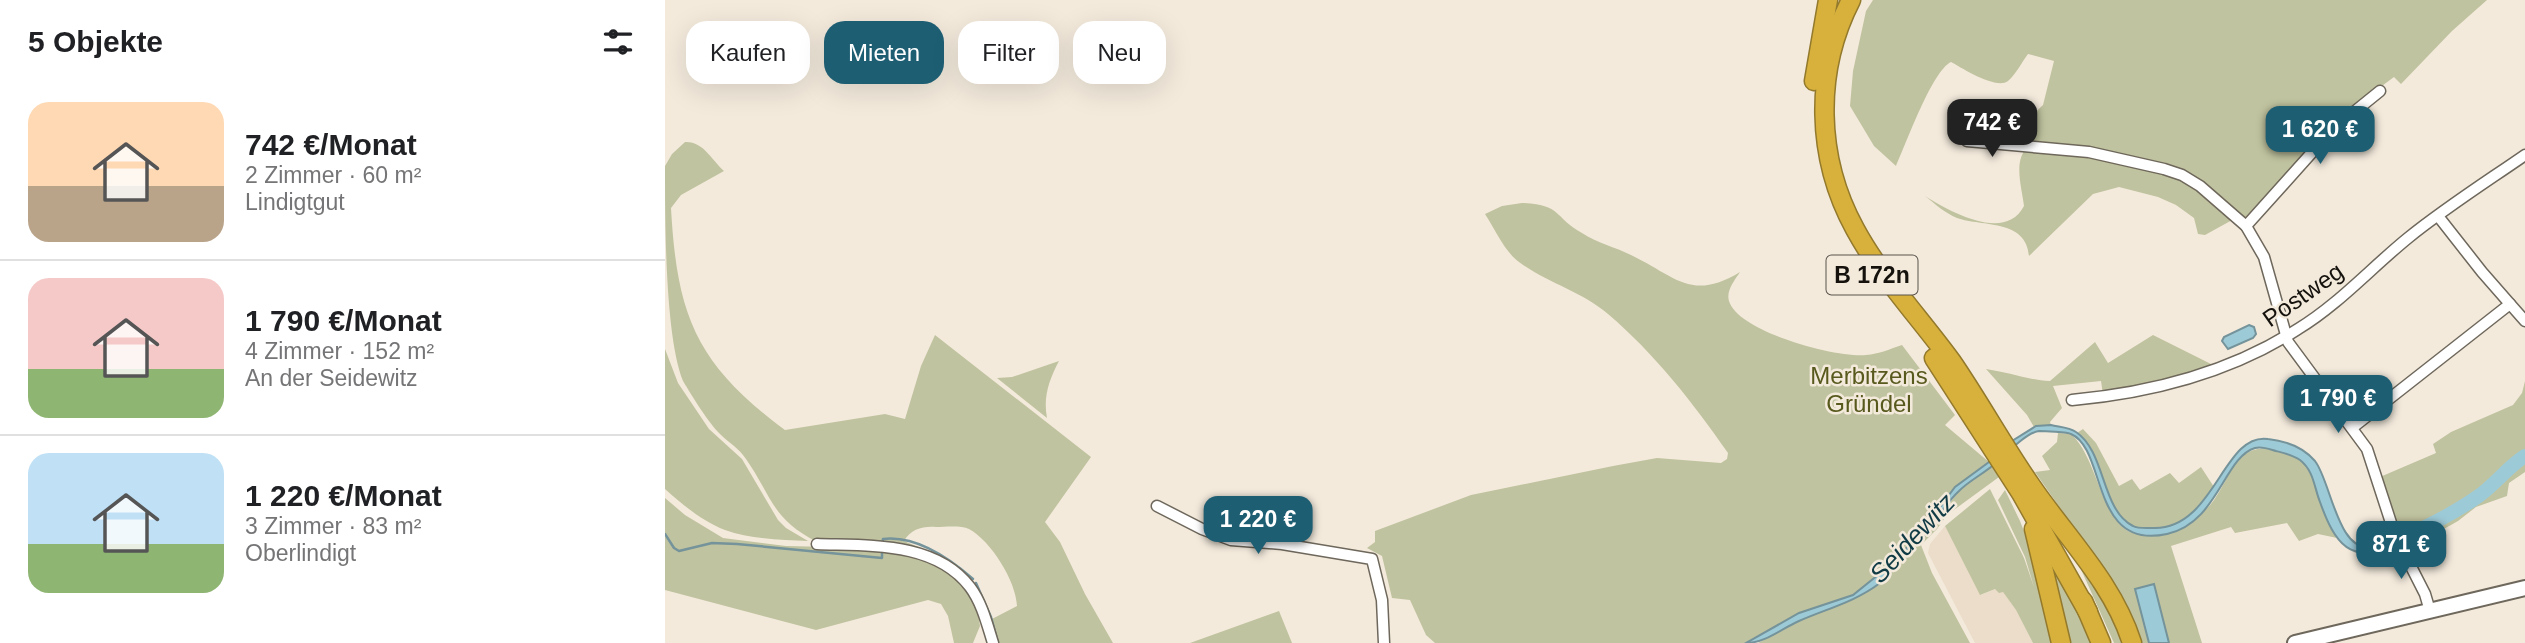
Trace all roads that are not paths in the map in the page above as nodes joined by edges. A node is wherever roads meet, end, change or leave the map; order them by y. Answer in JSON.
{"nodes":[{"id":1,"x":1828,"y":0,"type":"edge"},
{"id":2,"x":1848,"y":2,"type":"edge"},
{"id":3,"x":1819,"y":46,"type":"junction"},
{"id":4,"x":2380,"y":91,"type":"dead end"},
{"id":5,"x":1818,"y":109,"type":"junction"},
{"id":6,"x":1968,"y":141,"type":"dead end"},
{"id":7,"x":2525,"y":155,"type":"edge"},
{"id":8,"x":2438,"y":216,"type":"junction"},
{"id":9,"x":2246,"y":226,"type":"junction"},
{"id":10,"x":2511,"y":304,"type":"junction"},
{"id":11,"x":2525,"y":321,"type":"edge"},
{"id":12,"x":2285,"y":337,"type":"junction"},
{"id":13,"x":2072,"y":400,"type":"dead end"},
{"id":14,"x":2352,"y":428,"type":"junction"},
{"id":15,"x":2026,"y":490,"type":"junction"},
{"id":16,"x":1157,"y":506,"type":"dead end"},
{"id":17,"x":817,"y":544,"type":"dead end"},
{"id":18,"x":2525,"y":588,"type":"edge"},
{"id":19,"x":2430,"y":611,"type":"junction"},
{"id":20,"x":993,"y":643,"type":"edge"},
{"id":21,"x":1384,"y":643,"type":"edge"},
{"id":22,"x":2061,"y":643,"type":"edge"},
{"id":23,"x":2101,"y":643,"type":"edge"},
{"id":24,"x":2132,"y":643,"type":"edge"},
{"id":25,"x":2295,"y":643,"type":"edge"}],
"edges":[{"from":1,"to":3,"type":"highway","number":"B 172n"},
{"from":2,"to":3,"type":"highway","number":"B 172n"},
{"from":2,"to":5,"type":"highway","number":"B 172n"},
{"from":3,"to":5,"type":"highway","number":"B 172n"},
{"from":4,"to":9,"type":"street"},
{"from":5,"to":15,"type":"highway","number":"B 172n"},
{"from":6,"to":9,"type":"street"},
{"from":7,"to":8,"type":"street","name":"Postweg"},
{"from":8,"to":10,"type":"street"},
{"from":8,"to":12,"type":"street","name":"Postweg"},
{"from":9,"to":12,"type":"street"},
{"from":10,"to":11,"type":"street"},
{"from":10,"to":14,"type":"street"},
{"from":12,"to":13,"type":"street","name":"Postweg"},
{"from":12,"to":14,"type":"street"},
{"from":14,"to":19,"type":"street"},
{"from":15,"to":22,"type":"highway"},
{"from":15,"to":23,"type":"highway","number":"B 172n"},
{"from":15,"to":24,"type":"highway","number":"B 172n"},
{"from":16,"to":21,"type":"street"},
{"from":17,"to":20,"type":"street"},
{"from":18,"to":19,"type":"main road"},
{"from":19,"to":25,"type":"main road"}]}
